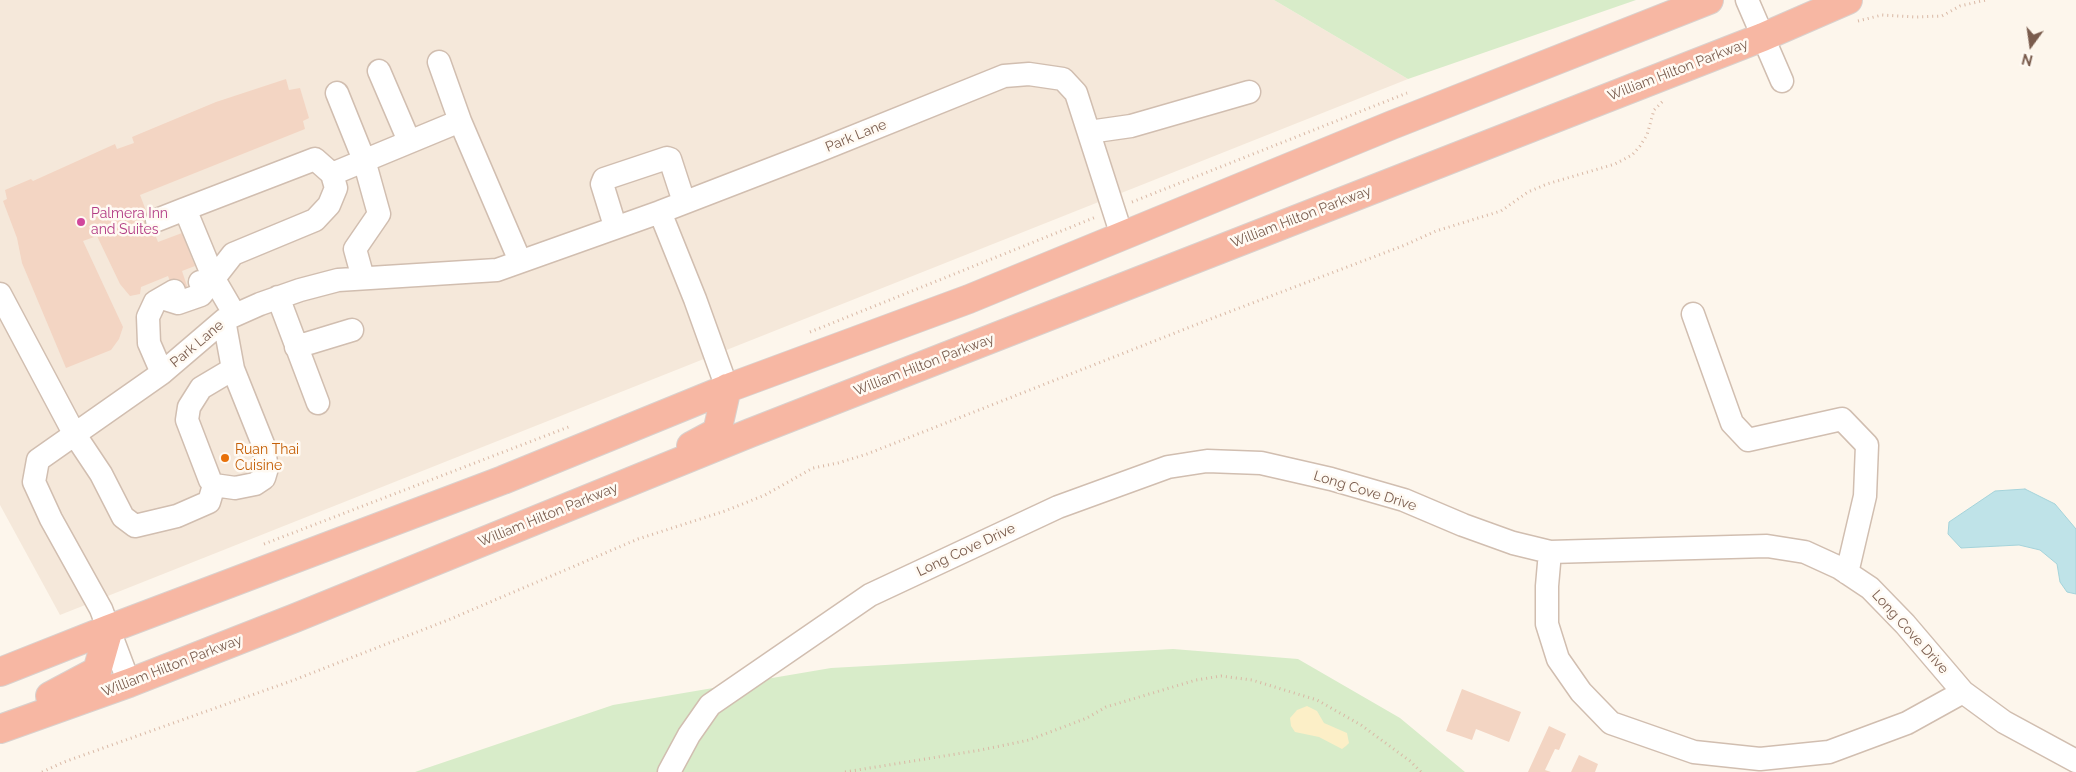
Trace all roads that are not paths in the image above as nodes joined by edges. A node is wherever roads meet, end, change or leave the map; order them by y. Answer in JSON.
{"nodes":[{"id":1,"x":1709,"y":0,"type":"edge"},
{"id":2,"x":1747,"y":0,"type":"edge"},
{"id":3,"x":1852,"y":11,"type":"edge"},
{"id":4,"x":1763,"y":37,"type":"junction"},
{"id":5,"x":439,"y":62,"type":"dead end"},
{"id":6,"x":379,"y":71,"type":"dead end"},
{"id":7,"x":1782,"y":81,"type":"dead end"},
{"id":8,"x":1249,"y":92,"type":"dead end"},
{"id":9,"x":337,"y":93,"type":"dead end"},
{"id":10,"x":460,"y":121,"type":"junction"},
{"id":11,"x":1089,"y":132,"type":"junction"},
{"id":12,"x":409,"y":141,"type":"junction"},
{"id":13,"x":364,"y":160,"type":"junction"},
{"id":14,"x":332,"y":174,"type":"junction"},
{"id":15,"x":684,"y":202,"type":"junction"},
{"id":16,"x":186,"y":209,"type":"junction"},
{"id":17,"x":660,"y":212,"type":"junction"},
{"id":18,"x":158,"y":220,"type":"dead end"},
{"id":19,"x":615,"y":226,"type":"junction"},
{"id":20,"x":1122,"y":236,"type":"junction"},
{"id":21,"x":520,"y":261,"type":"junction"},
{"id":22,"x":363,"y":278,"type":"junction"},
{"id":23,"x":214,"y":279,"type":"junction"},
{"id":24,"x":0,"y":294,"type":"edge"},
{"id":25,"x":278,"y":297,"type":"junction"},
{"id":26,"x":1693,"y":314,"type":"dead end"},
{"id":27,"x":229,"y":318,"type":"junction"},
{"id":28,"x":352,"y":330,"type":"dead end"},
{"id":29,"x":296,"y":347,"type":"junction"},
{"id":30,"x":233,"y":369,"type":"junction"},
{"id":31,"x":162,"y":373,"type":"junction"},
{"id":32,"x":727,"y":388,"type":"junction"},
{"id":33,"x":318,"y":403,"type":"dead end"},
{"id":34,"x":75,"y":435,"type":"junction"},
{"id":35,"x":214,"y":485,"type":"junction"},
{"id":36,"x":599,"y":494,"type":"junction"},
{"id":37,"x":1550,"y":552,"type":"junction"},
{"id":38,"x":1847,"y":573,"type":"junction"},
{"id":39,"x":109,"y":629,"type":"junction"},
{"id":40,"x":0,"y":672,"type":"edge"},
{"id":41,"x":129,"y":683,"type":"junction"},
{"id":42,"x":1963,"y":692,"type":"junction"},
{"id":43,"x":0,"y":722,"type":"edge"},
{"id":44,"x":0,"y":729,"type":"edge"},
{"id":45,"x":2076,"y":762,"type":"edge"},
{"id":46,"x":669,"y":772,"type":"edge"}],
"edges":[{"from":1,"to":20,"type":"highway"},
{"from":2,"to":4,"type":"street"},
{"from":3,"to":4,"type":"highway","name":"William Hilton Parkway"},
{"from":4,"to":7,"type":"street"},
{"from":4,"to":36,"type":"highway","name":"William Hilton Parkway"},
{"from":5,"to":10,"type":"street"},
{"from":6,"to":12,"type":"street"},
{"from":8,"to":11,"type":"street"},
{"from":9,"to":13,"type":"street"},
{"from":10,"to":12,"type":"street"},
{"from":10,"to":21,"type":"street"},
{"from":11,"to":15,"type":"street","name":"Park Lane"},
{"from":11,"to":20,"type":"street","name":"Park Lane"},
{"from":12,"to":13,"type":"street"},
{"from":13,"to":14,"type":"street"},
{"from":13,"to":22,"type":"street"},
{"from":14,"to":16,"type":"street"},
{"from":14,"to":23,"type":"street"},
{"from":15,"to":17,"type":"street","name":"Park Lane"},
{"from":15,"to":19,"type":"street"},
{"from":16,"to":18,"type":"street"},
{"from":16,"to":23,"type":"street"},
{"from":17,"to":19,"type":"street","name":"Park Lane"},
{"from":17,"to":32,"type":"street"},
{"from":19,"to":21,"type":"street","name":"Park Lane"},
{"from":20,"to":32,"type":"highway"},
{"from":21,"to":22,"type":"street","name":"Park Lane"},
{"from":22,"to":25,"type":"street","name":"Park Lane"},
{"from":23,"to":27,"type":"street"},
{"from":23,"to":31,"type":"street"},
{"from":24,"to":34,"type":"street"},
{"from":25,"to":27,"type":"street","name":"Park Lane"},
{"from":25,"to":29,"type":"street"},
{"from":26,"to":38,"type":"street"},
{"from":27,"to":30,"type":"street"},
{"from":27,"to":31,"type":"street","name":"Park Lane"},
{"from":28,"to":29,"type":"street"},
{"from":29,"to":33,"type":"street"},
{"from":30,"to":35,"type":"street"},
{"from":30,"to":35,"type":"street"},
{"from":31,"to":34,"type":"street","name":"Park Lane"},
{"from":32,"to":36,"type":"highway"},
{"from":32,"to":39,"type":"highway"},
{"from":34,"to":35,"type":"street"},
{"from":34,"to":39,"type":"street","name":"Park Lane"},
{"from":36,"to":41,"type":"highway","name":"William Hilton Parkway"},
{"from":37,"to":38,"type":"street","name":"Long Cove Drive"},
{"from":37,"to":42,"type":"street"},
{"from":37,"to":46,"type":"street","name":"Long Cove Drive"},
{"from":38,"to":42,"type":"street","name":"Long Cove Drive"},
{"from":39,"to":40,"type":"highway"},
{"from":39,"to":41,"type":"street","name":"Park Lane"},
{"from":39,"to":43,"type":"highway"},
{"from":41,"to":44,"type":"highway","name":"William Hilton Parkway"},
{"from":42,"to":45,"type":"street","name":"Long Cove Drive"}]}
